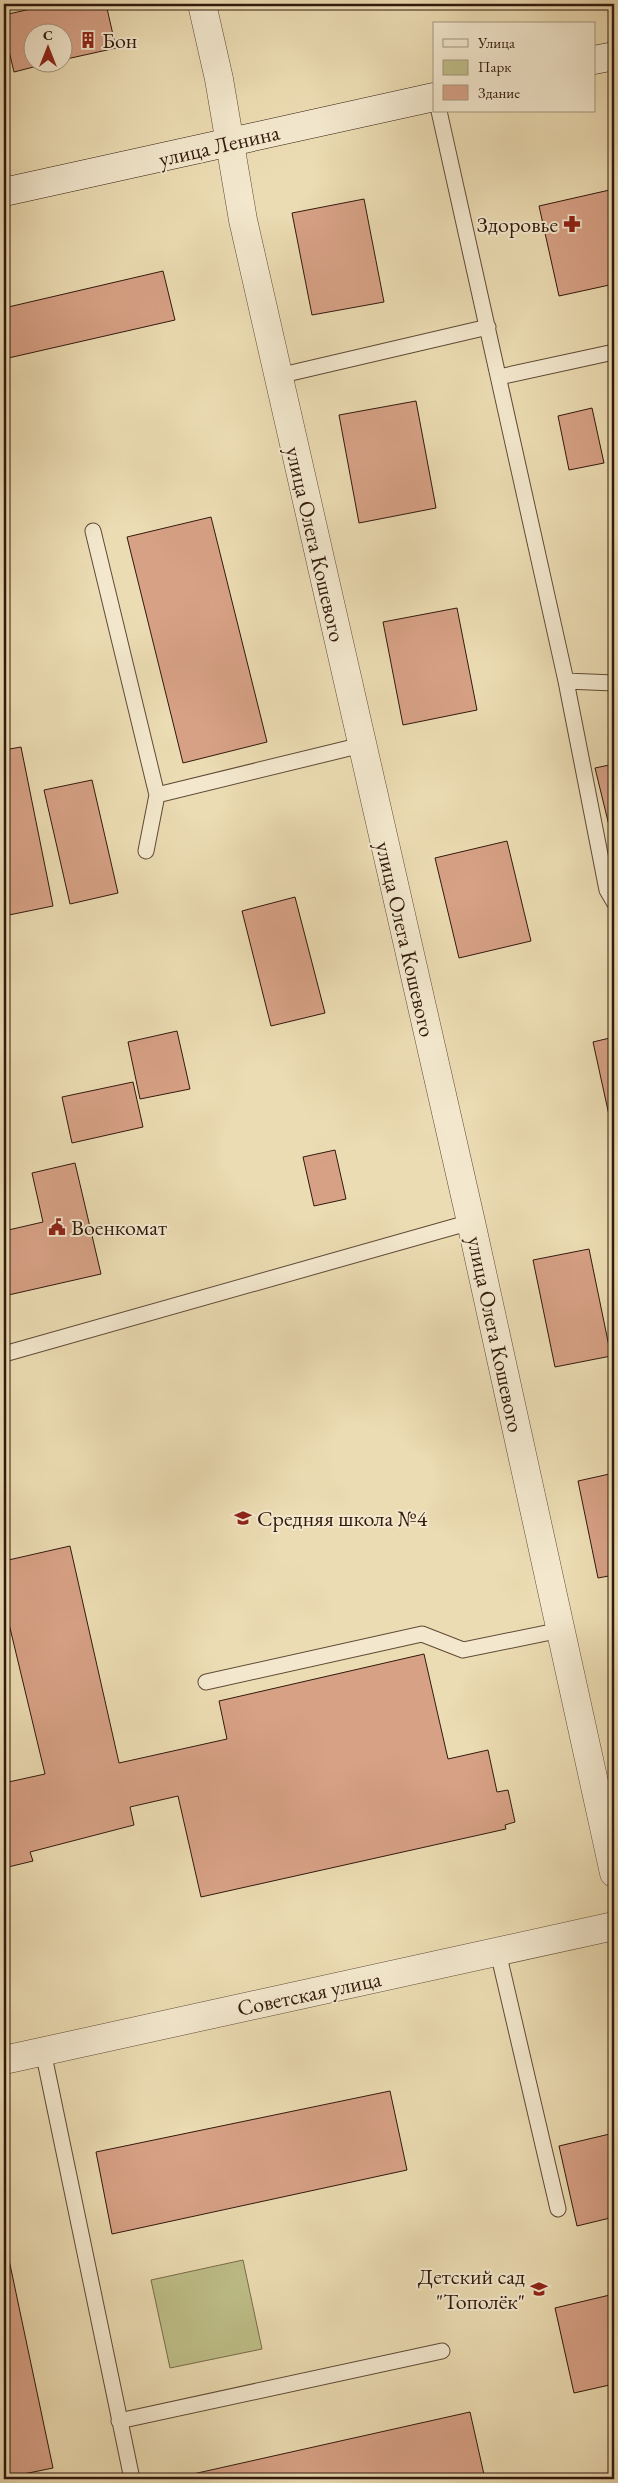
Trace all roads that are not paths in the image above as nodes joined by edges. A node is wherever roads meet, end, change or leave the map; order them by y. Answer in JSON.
{"nodes":[{"id":1,"x":202,"y":4,"type":"edge"},
{"id":2,"x":614,"y":56,"type":"edge"},
{"id":3,"x":596,"y":60,"type":"edge"},
{"id":4,"x":433,"y":96,"type":"edge"},
{"id":5,"x":440,"y":112,"type":"edge"},
{"id":6,"x":230,"y":143,"type":"junction"},
{"id":7,"x":4,"y":192,"type":"edge"},
{"id":8,"x":488,"y":328,"type":"junction"},
{"id":9,"x":614,"y":352,"type":"edge"},
{"id":10,"x":278,"y":376,"type":"junction"},
{"id":11,"x":499,"y":377,"type":"junction"},
{"id":12,"x":93,"y":531,"type":"dead end"},
{"id":13,"x":566,"y":681,"type":"junction"},
{"id":14,"x":614,"y":683,"type":"edge"},
{"id":15,"x":362,"y":745,"type":"junction"},
{"id":16,"x":157,"y":795,"type":"junction"},
{"id":17,"x":146,"y":850,"type":"dead end"},
{"id":18,"x":614,"y":902,"type":"edge"},
{"id":19,"x":471,"y":1222,"type":"junction"},
{"id":20,"x":4,"y":1354,"type":"edge"},
{"id":21,"x":561,"y":1630,"type":"junction"},
{"id":22,"x":206,"y":1682,"type":"dead end"},
{"id":23,"x":614,"y":1873,"type":"edge"},
{"id":24,"x":614,"y":1926,"type":"edge"},
{"id":25,"x":498,"y":1952,"type":"junction"},
{"id":26,"x":44,"y":2051,"type":"junction"},
{"id":27,"x":4,"y":2060,"type":"edge"},
{"id":28,"x":558,"y":2209,"type":"dead end"},
{"id":29,"x":442,"y":2351,"type":"dead end"},
{"id":30,"x":119,"y":2421,"type":"junction"},
{"id":31,"x":132,"y":2479,"type":"edge"}],
"edges":[{"from":1,"to":6,"type":"street","name":"улица Олега Кошевого"},
{"from":2,"to":3,"type":"street"},
{"from":4,"to":6,"type":"street","name":"улица Ленина"},
{"from":5,"to":8,"type":"lane"},
{"from":6,"to":7,"type":"street","name":"улица Ленина"},
{"from":6,"to":10,"type":"street","name":"улица Олега Кошевого"},
{"from":8,"to":10,"type":"lane"},
{"from":8,"to":11,"type":"lane"},
{"from":9,"to":11,"type":"lane"},
{"from":10,"to":15,"type":"street","name":"улица Олега Кошевого"},
{"from":11,"to":13,"type":"lane"},
{"from":12,"to":16,"type":"lane"},
{"from":13,"to":14,"type":"lane"},
{"from":13,"to":18,"type":"lane"},
{"from":15,"to":16,"type":"lane"},
{"from":15,"to":19,"type":"street","name":"улица Олега Кошевого"},
{"from":16,"to":17,"type":"lane"},
{"from":19,"to":20,"type":"lane"},
{"from":19,"to":21,"type":"street","name":"улица Олега Кошевого"},
{"from":21,"to":22,"type":"lane"},
{"from":21,"to":23,"type":"street","name":"улица Олега Кошевого"},
{"from":24,"to":25,"type":"street","name":"Советская улица"},
{"from":25,"to":26,"type":"street","name":"Советская улица"},
{"from":25,"to":28,"type":"lane"},
{"from":26,"to":27,"type":"street","name":"Советская улица"},
{"from":26,"to":30,"type":"lane"},
{"from":29,"to":30,"type":"lane"},
{"from":30,"to":31,"type":"lane"}]}
